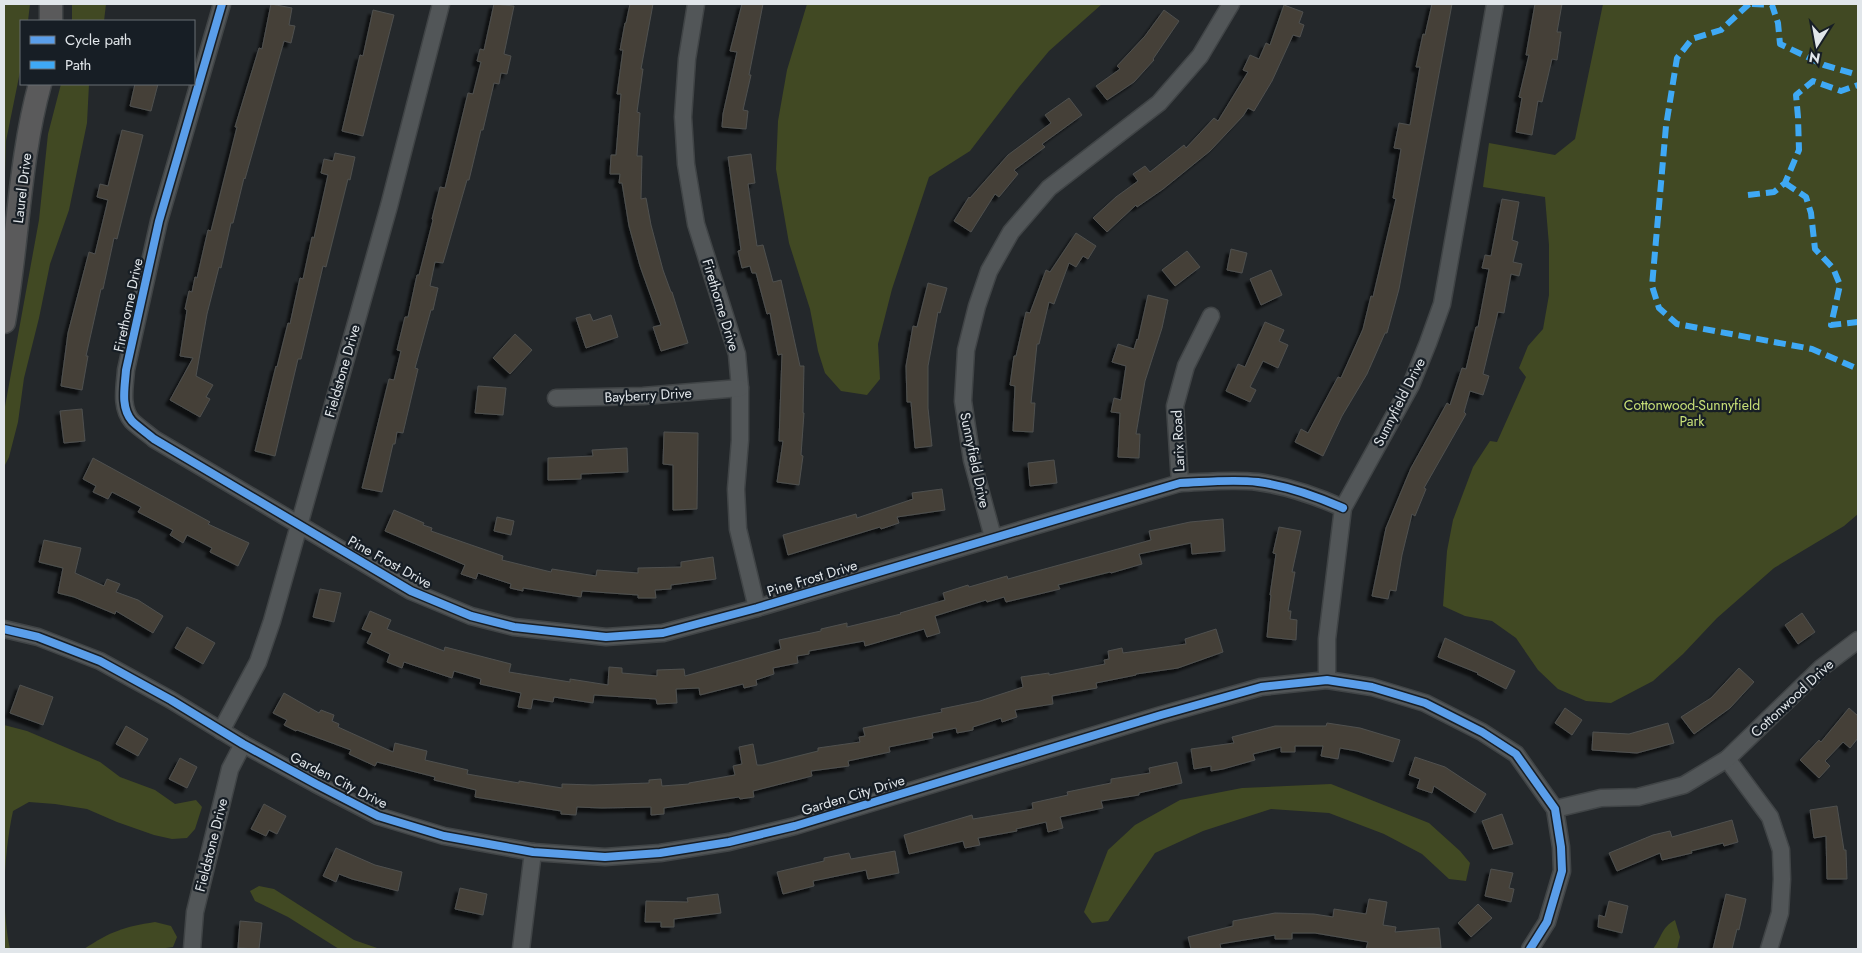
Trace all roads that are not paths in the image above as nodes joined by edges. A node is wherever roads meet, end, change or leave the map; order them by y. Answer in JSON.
{"nodes":[{"id":1,"x":51,"y":4,"type":"edge"},
{"id":2,"x":222,"y":4,"type":"edge"},
{"id":3,"x":441,"y":4,"type":"edge"},
{"id":4,"x":696,"y":4,"type":"edge"},
{"id":5,"x":1232,"y":4,"type":"edge"},
{"id":6,"x":1495,"y":4,"type":"edge"},
{"id":7,"x":51,"y":20,"type":"edge"},
{"id":8,"x":40,"y":85,"type":"edge"},
{"id":9,"x":1211,"y":316,"type":"dead end"},
{"id":10,"x":4,"y":322,"type":"edge"},
{"id":11,"x":740,"y":388,"type":"junction"},
{"id":12,"x":556,"y":398,"type":"dead end"},
{"id":13,"x":1180,"y":482,"type":"junction"},
{"id":14,"x":1343,"y":508,"type":"junction"},
{"id":15,"x":299,"y":525,"type":"junction"},
{"id":16,"x":993,"y":537,"type":"junction"},
{"id":17,"x":757,"y":608,"type":"junction"},
{"id":18,"x":4,"y":629,"type":"edge"},
{"id":19,"x":1858,"y":640,"type":"edge"},
{"id":20,"x":1327,"y":680,"type":"junction"},
{"id":21,"x":221,"y":731,"type":"junction"},
{"id":22,"x":243,"y":744,"type":"junction"},
{"id":23,"x":1727,"y":759,"type":"junction"},
{"id":24,"x":1555,"y":809,"type":"junction"},
{"id":25,"x":532,"y":852,"type":"junction"},
{"id":26,"x":192,"y":949,"type":"edge"},
{"id":27,"x":521,"y":949,"type":"edge"},
{"id":28,"x":1530,"y":949,"type":"edge"},
{"id":29,"x":1769,"y":949,"type":"edge"}],
"edges":[{"from":1,"to":7,"type":"street"},
{"from":2,"to":15,"type":"street","name":"Firethorne Drive"},
{"from":3,"to":15,"type":"street","name":"Fieldstone Drive"},
{"from":4,"to":11,"type":"street","name":"Firethorne Drive"},
{"from":5,"to":16,"type":"street","name":"Sunnyfield Drive"},
{"from":6,"to":14,"type":"street","name":"Sunnyfield Drive"},
{"from":8,"to":10,"type":"street","name":"Laurel Drive"},
{"from":9,"to":13,"type":"street","name":"Larix Road"},
{"from":11,"to":12,"type":"street","name":"Bayberry Drive"},
{"from":11,"to":17,"type":"street","name":"Firethorne Drive"},
{"from":13,"to":14,"type":"street","name":"Pine Frost Drive"},
{"from":13,"to":16,"type":"street","name":"Pine Frost Drive"},
{"from":14,"to":20,"type":"street","name":"Sunnyfield Drive"},
{"from":15,"to":17,"type":"street","name":"Pine Frost Drive"},
{"from":15,"to":21,"type":"street","name":"Fieldstone Drive"},
{"from":16,"to":17,"type":"street","name":"Pine Frost Drive"},
{"from":18,"to":21,"type":"street","name":"Garden City Drive"},
{"from":19,"to":23,"type":"street","name":"Cottonwood Drive"},
{"from":20,"to":24,"type":"street","name":"Garden City Drive"},
{"from":20,"to":25,"type":"street","name":"Garden City Drive"},
{"from":21,"to":22,"type":"street","name":"Garden City Drive"},
{"from":22,"to":25,"type":"street","name":"Garden City Drive"},
{"from":22,"to":26,"type":"street","name":"Fieldstone Drive"},
{"from":23,"to":24,"type":"street","name":"Cottonwood Drive"},
{"from":23,"to":29,"type":"street"},
{"from":24,"to":28,"type":"street","name":"Garden City Drive"},
{"from":25,"to":27,"type":"street"}]}
